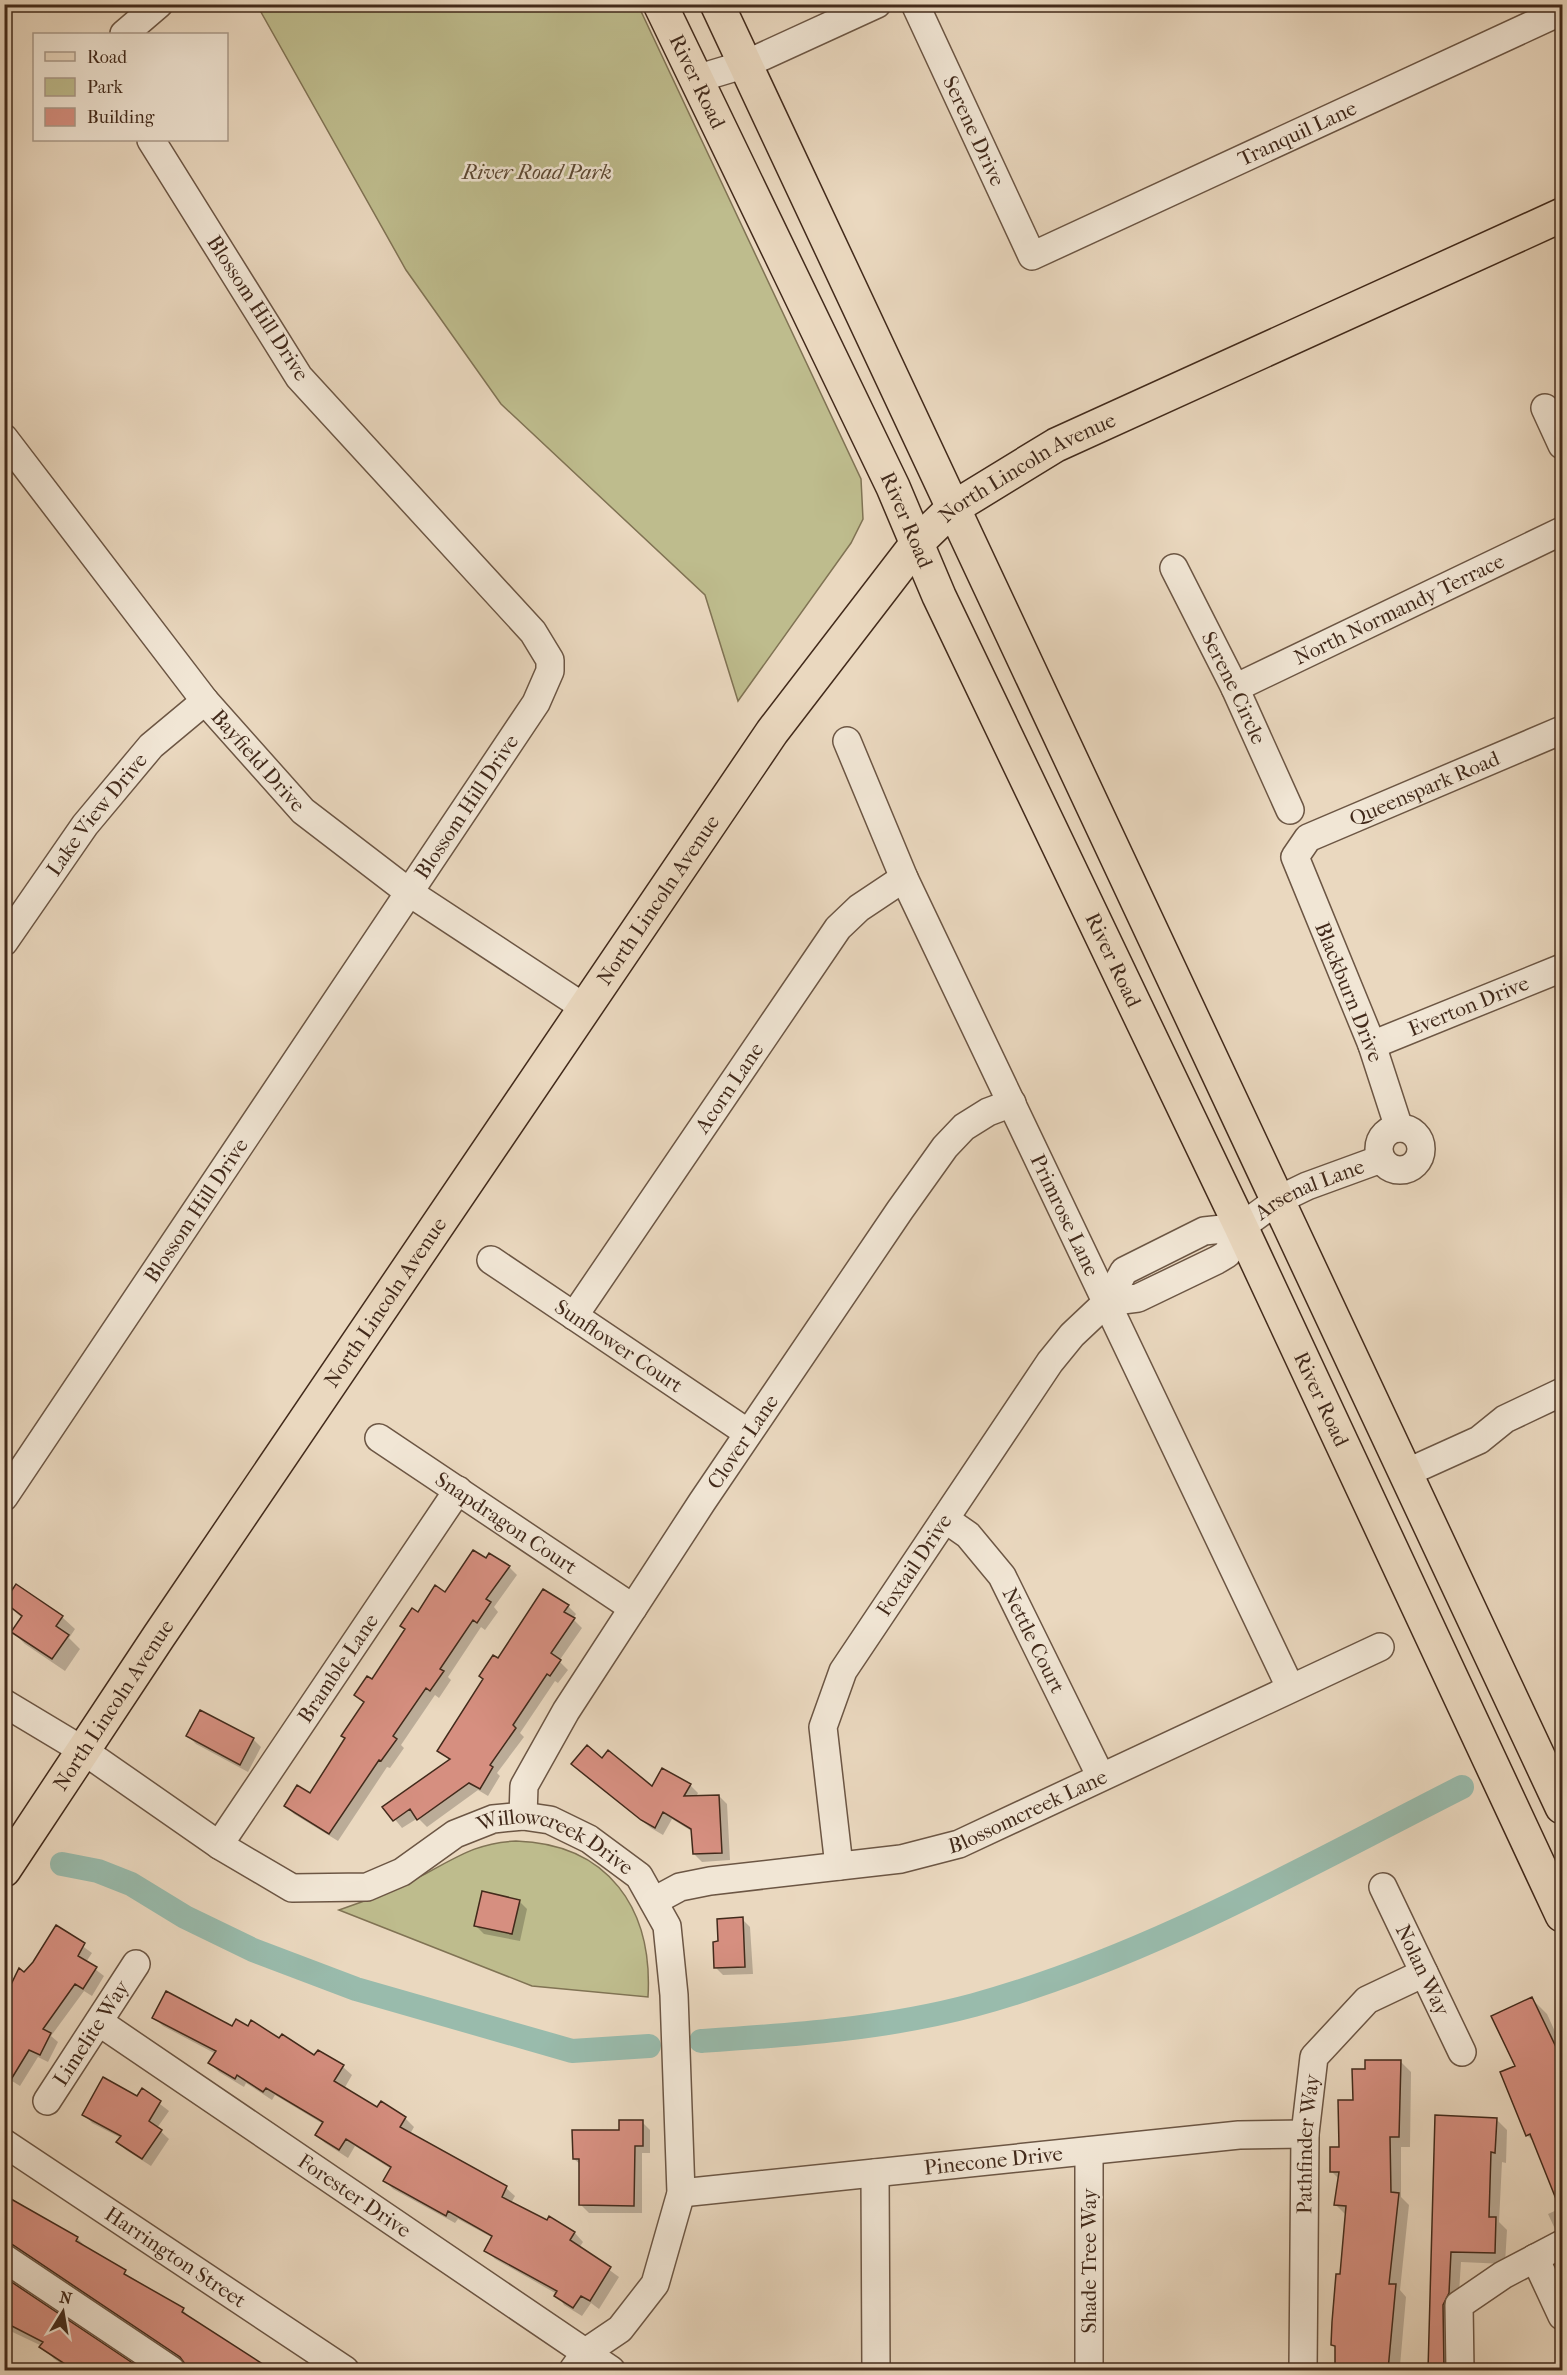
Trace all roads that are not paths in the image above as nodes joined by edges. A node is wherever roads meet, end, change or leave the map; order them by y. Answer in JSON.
{"nodes":[{"id":1,"x":159,"y":4,"type":"edge"},
{"id":2,"x":660,"y":4,"type":"edge"},
{"id":3,"x":717,"y":4,"type":"edge"},
{"id":4,"x":877,"y":4,"type":"edge"},
{"id":5,"x":915,"y":4,"type":"edge"},
{"id":6,"x":1563,"y":11,"type":"edge"},
{"id":7,"x":125,"y":33,"type":"edge"},
{"id":8,"x":746,"y":64,"type":"junction"},
{"id":9,"x":696,"y":79,"type":"junction"},
{"id":10,"x":152,"y":141,"type":"edge"},
{"id":11,"x":1563,"y":215,"type":"edge"},
{"id":12,"x":1032,"y":256,"type":"joint"},
{"id":13,"x":1545,"y":408,"type":"dead end"},
{"id":14,"x":4,"y":438,"type":"edge"},
{"id":15,"x":1563,"y":445,"type":"edge"},
{"id":16,"x":953,"y":508,"type":"junction"},
{"id":17,"x":1563,"y":531,"type":"edge"},
{"id":18,"x":918,"y":542,"type":"junction"},
{"id":19,"x":1174,"y":567,"type":"dead end"},
{"id":20,"x":1235,"y":688,"type":"junction"},
{"id":21,"x":205,"y":701,"type":"junction"},
{"id":22,"x":1563,"y":730,"type":"edge"},
{"id":23,"x":847,"y":741,"type":"dead end"},
{"id":24,"x":1290,"y":810,"type":"dead end"},
{"id":25,"x":1295,"y":857,"type":"joint"},
{"id":26,"x":904,"y":878,"type":"junction"},
{"id":27,"x":410,"y":893,"type":"junction"},
{"id":28,"x":14,"y":906,"type":"edge"},
{"id":29,"x":4,"y":942,"type":"edge"},
{"id":30,"x":1563,"y":968,"type":"edge"},
{"id":31,"x":585,"y":1008,"type":"junction"},
{"id":32,"x":1372,"y":1045,"type":"junction"},
{"id":33,"x":1012,"y":1103,"type":"junction"},
{"id":34,"x":1399,"y":1128,"type":"junction"},
{"id":35,"x":1381,"y":1159,"type":"junction"},
{"id":36,"x":1278,"y":1200,"type":"junction"},
{"id":37,"x":1241,"y":1227,"type":"junction"},
{"id":38,"x":491,"y":1260,"type":"dead end"},
{"id":39,"x":1107,"y":1302,"type":"junction"},
{"id":40,"x":574,"y":1316,"type":"junction"},
{"id":41,"x":1563,"y":1392,"type":"edge"},
{"id":42,"x":748,"y":1433,"type":"junction"},
{"id":43,"x":379,"y":1438,"type":"dead end"},
{"id":44,"x":1406,"y":1473,"type":"junction"},
{"id":45,"x":458,"y":1490,"type":"junction"},
{"id":46,"x":4,"y":1497,"type":"edge"},
{"id":47,"x":945,"y":1519,"type":"junction"},
{"id":48,"x":633,"y":1608,"type":"junction"},
{"id":49,"x":1380,"y":1647,"type":"dead end"},
{"id":50,"x":1290,"y":1687,"type":"junction"},
{"id":51,"x":4,"y":1703,"type":"edge"},
{"id":52,"x":84,"y":1751,"type":"junction"},
{"id":53,"x":1101,"y":1778,"type":"junction"},
{"id":54,"x":1563,"y":1807,"type":"edge"},
{"id":55,"x":523,"y":1816,"type":"junction"},
{"id":56,"x":219,"y":1845,"type":"junction"},
{"id":57,"x":839,"y":1866,"type":"junction"},
{"id":58,"x":4,"y":1870,"type":"edge"},
{"id":59,"x":1383,"y":1887,"type":"dead end"},
{"id":60,"x":654,"y":1900,"type":"junction"},
{"id":61,"x":1563,"y":1916,"type":"edge"},
{"id":62,"x":136,"y":1964,"type":"dead end"},
{"id":63,"x":1424,"y":1973,"type":"junction"},
{"id":64,"x":99,"y":2022,"type":"junction"},
{"id":65,"x":1462,"y":2052,"type":"dead end"},
{"id":66,"x":47,"y":2101,"type":"dead end"},
{"id":67,"x":1305,"y":2134,"type":"junction"},
{"id":68,"x":4,"y":2143,"type":"edge"},
{"id":69,"x":1089,"y":2151,"type":"junction"},
{"id":70,"x":875,"y":2173,"type":"junction"},
{"id":71,"x":681,"y":2193,"type":"junction"},
{"id":72,"x":1563,"y":2244,"type":"edge"},
{"id":73,"x":4,"y":2258,"type":"edge"},
{"id":74,"x":1535,"y":2258,"type":"junction"},
{"id":75,"x":1563,"y":2316,"type":"edge"},
{"id":76,"x":620,"y":2329,"type":"junction"},
{"id":77,"x":579,"y":2361,"type":"edge"},
{"id":78,"x":171,"y":2370,"type":"edge"},
{"id":79,"x":345,"y":2370,"type":"edge"},
{"id":80,"x":609,"y":2370,"type":"edge"},
{"id":81,"x":876,"y":2370,"type":"edge"},
{"id":82,"x":1089,"y":2370,"type":"edge"},
{"id":83,"x":1303,"y":2370,"type":"edge"},
{"id":84,"x":1460,"y":2370,"type":"edge"}],
"edges":[{"from":1,"to":7,"type":"street"},
{"from":2,"to":9,"type":"main road","name":"River Road"},
{"from":3,"to":8,"type":"main road","name":"River Road"},
{"from":4,"to":8,"type":"street"},
{"from":5,"to":12,"type":"street","name":"Serene Drive"},
{"from":6,"to":12,"type":"street","name":"Tranquil Lane"},
{"from":8,"to":9,"type":"street"},
{"from":8,"to":16,"type":"main road","name":"River Road"},
{"from":9,"to":18,"type":"main road","name":"River Road"},
{"from":10,"to":27,"type":"street","name":"Blossom Hill Drive"},
{"from":11,"to":16,"type":"main road","name":"North Lincoln Avenue"},
{"from":13,"to":15,"type":"street"},
{"from":14,"to":21,"type":"street","name":"Bayfield Drive"},
{"from":16,"to":18,"type":"main road","name":"North Lincoln Avenue"},
{"from":16,"to":36,"type":"main road","name":"River Road"},
{"from":17,"to":20,"type":"street","name":"North Normandy Terrace"},
{"from":18,"to":31,"type":"main road","name":"North Lincoln Avenue"},
{"from":18,"to":37,"type":"main road","name":"River Road"},
{"from":19,"to":20,"type":"street","name":"Serene Circle"},
{"from":20,"to":24,"type":"street","name":"Serene Circle"},
{"from":21,"to":27,"type":"street","name":"Bayfield Drive"},
{"from":21,"to":28,"type":"street","name":"Lake View Drive"},
{"from":22,"to":25,"type":"street","name":"Queenspark Road"},
{"from":23,"to":26,"type":"street","name":"Primrose Lane"},
{"from":25,"to":32,"type":"street","name":"Blackburn Drive"},
{"from":26,"to":33,"type":"street","name":"Primrose Lane"},
{"from":26,"to":40,"type":"street","name":"Acorn Lane"},
{"from":27,"to":31,"type":"street","name":"Bayfield Drive"},
{"from":27,"to":46,"type":"street","name":"Blossom Hill Drive"},
{"from":28,"to":29,"type":"street","name":"Lake View Drive"},
{"from":30,"to":32,"type":"street","name":"Everton Drive"},
{"from":31,"to":52,"type":"main road","name":"North Lincoln Avenue"},
{"from":32,"to":34,"type":"street","name":"Blackburn Drive"},
{"from":33,"to":39,"type":"street","name":"Primrose Lane"},
{"from":33,"to":42,"type":"street","name":"Clover Lane"},
{"from":34,"to":35,"type":"street"},
{"from":34,"to":35,"type":"street"},
{"from":35,"to":36,"type":"street","name":"Arsenal Lane"},
{"from":36,"to":37,"type":"street","name":"Arsenal Lane"},
{"from":36,"to":44,"type":"main road","name":"River Road"},
{"from":37,"to":39,"type":"street","name":"Foxtail Drive"},
{"from":37,"to":61,"type":"main road","name":"River Road"},
{"from":38,"to":40,"type":"street","name":"Sunflower Court"},
{"from":39,"to":47,"type":"street","name":"Foxtail Drive"},
{"from":39,"to":50,"type":"street","name":"Primrose Lane"},
{"from":40,"to":42,"type":"street","name":"Sunflower Court"},
{"from":41,"to":44,"type":"street"},
{"from":42,"to":48,"type":"street","name":"Clover Lane"},
{"from":43,"to":45,"type":"street","name":"Snapdragon Court"},
{"from":44,"to":54,"type":"main road","name":"River Road"},
{"from":45,"to":48,"type":"street","name":"Snapdragon Court"},
{"from":45,"to":56,"type":"street","name":"Bramble Lane"},
{"from":47,"to":53,"type":"street","name":"Nettle Court"},
{"from":47,"to":57,"type":"street","name":"Foxtail Drive"},
{"from":48,"to":55,"type":"street","name":"Clover Lane"},
{"from":49,"to":50,"type":"street","name":"Blossomcreek Lane"},
{"from":50,"to":53,"type":"street","name":"Blossomcreek Lane"},
{"from":51,"to":52,"type":"street","name":"Willowcreek Drive"},
{"from":52,"to":56,"type":"street","name":"Willowcreek Drive"},
{"from":52,"to":58,"type":"main road","name":"North Lincoln Avenue"},
{"from":53,"to":57,"type":"street","name":"Blossomcreek Lane"},
{"from":55,"to":56,"type":"street","name":"Willowcreek Drive"},
{"from":55,"to":60,"type":"street","name":"Willowcreek Drive"},
{"from":57,"to":60,"type":"street","name":"Blossomcreek Lane"},
{"from":59,"to":63,"type":"street","name":"Nolan Way"},
{"from":60,"to":71,"type":"street","name":"Willowcreek Drive"},
{"from":62,"to":64,"type":"street","name":"Limelite Way"},
{"from":63,"to":65,"type":"street","name":"Nolan Way"},
{"from":63,"to":67,"type":"street","name":"Pathfinder Way"},
{"from":64,"to":66,"type":"street","name":"Limelite Way"},
{"from":64,"to":77,"type":"street","name":"Forester Drive"},
{"from":67,"to":69,"type":"street","name":"Pinecone Drive"},
{"from":67,"to":83,"type":"street","name":"Pathfinder Way"},
{"from":68,"to":79,"type":"street","name":"Harrington Street"},
{"from":69,"to":70,"type":"street","name":"Pinecone Drive"},
{"from":69,"to":82,"type":"street","name":"Shade Tree Way"},
{"from":70,"to":71,"type":"street","name":"Pinecone Drive"},
{"from":70,"to":81,"type":"street"},
{"from":71,"to":76,"type":"street","name":"Willowcreek Drive"},
{"from":72,"to":74,"type":"street"},
{"from":73,"to":78,"type":"street"},
{"from":74,"to":75,"type":"street"},
{"from":74,"to":84,"type":"street"},
{"from":76,"to":77,"type":"street","name":"Willowcreek Drive"},
{"from":76,"to":80,"type":"street","name":"Willowcreek Drive"},
{"from":77,"to":80,"type":"street","name":"Forester Drive"}]}
